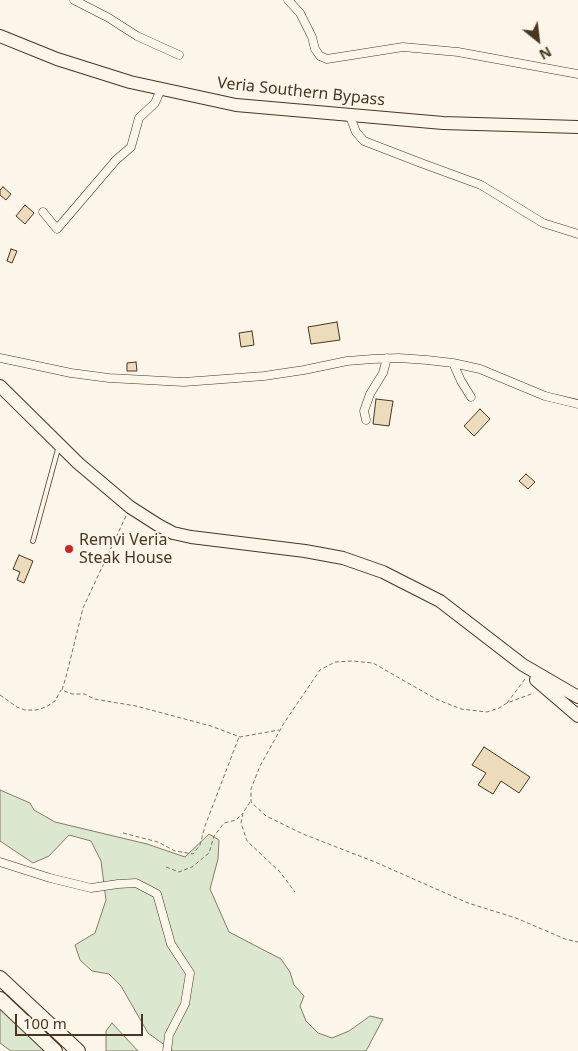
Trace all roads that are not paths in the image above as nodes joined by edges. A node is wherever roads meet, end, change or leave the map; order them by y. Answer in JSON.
{"nodes":[{"id":1,"x":74,"y":0,"type":"edge"},
{"id":2,"x":288,"y":0,"type":"edge"},
{"id":3,"x":0,"y":36,"type":"edge"},
{"id":4,"x":179,"y":55,"type":"dead end"},
{"id":5,"x":578,"y":74,"type":"edge"},
{"id":6,"x":162,"y":90,"type":"junction"},
{"id":7,"x":349,"y":114,"type":"junction"},
{"id":8,"x":578,"y":127,"type":"edge"},
{"id":9,"x":43,"y":212,"type":"dead end"},
{"id":10,"x":578,"y":234,"type":"edge"},
{"id":11,"x":0,"y":358,"type":"edge"},
{"id":12,"x":387,"y":358,"type":"junction"},
{"id":13,"x":453,"y":363,"type":"junction"},
{"id":14,"x":0,"y":386,"type":"edge"},
{"id":15,"x":470,"y":397,"type":"dead end"},
{"id":16,"x":578,"y":404,"type":"edge"},
{"id":17,"x":366,"y":420,"type":"dead end"},
{"id":18,"x":59,"y":444,"type":"junction"},
{"id":19,"x":33,"y":541,"type":"dead end"},
{"id":20,"x":526,"y":670,"type":"junction"},
{"id":21,"x":578,"y":698,"type":"edge"},
{"id":22,"x":578,"y":716,"type":"edge"},
{"id":23,"x":0,"y":862,"type":"edge"},
{"id":24,"x":0,"y":978,"type":"edge"},
{"id":25,"x":0,"y":999,"type":"edge"},
{"id":26,"x":56,"y":1051,"type":"edge"},
{"id":27,"x":78,"y":1051,"type":"edge"},
{"id":28,"x":167,"y":1051,"type":"edge"}],
"edges":[{"from":1,"to":4,"type":"street"},
{"from":2,"to":5,"type":"street"},
{"from":3,"to":6,"type":"main road","name":"Veria Southern Bypass"},
{"from":6,"to":7,"type":"main road","name":"Veria Southern Bypass"},
{"from":6,"to":9,"type":"street"},
{"from":7,"to":8,"type":"main road","name":"Veria Southern Bypass"},
{"from":7,"to":10,"type":"street"},
{"from":11,"to":12,"type":"street"},
{"from":12,"to":13,"type":"street"},
{"from":12,"to":17,"type":"street"},
{"from":13,"to":15,"type":"street"},
{"from":13,"to":16,"type":"street"},
{"from":14,"to":18,"type":"main road"},
{"from":18,"to":19,"type":"lane"},
{"from":18,"to":20,"type":"main road"},
{"from":20,"to":21,"type":"main road"},
{"from":20,"to":22,"type":"main road"},
{"from":23,"to":28,"type":"street"},
{"from":24,"to":27,"type":"highway"},
{"from":25,"to":26,"type":"highway"}]}
